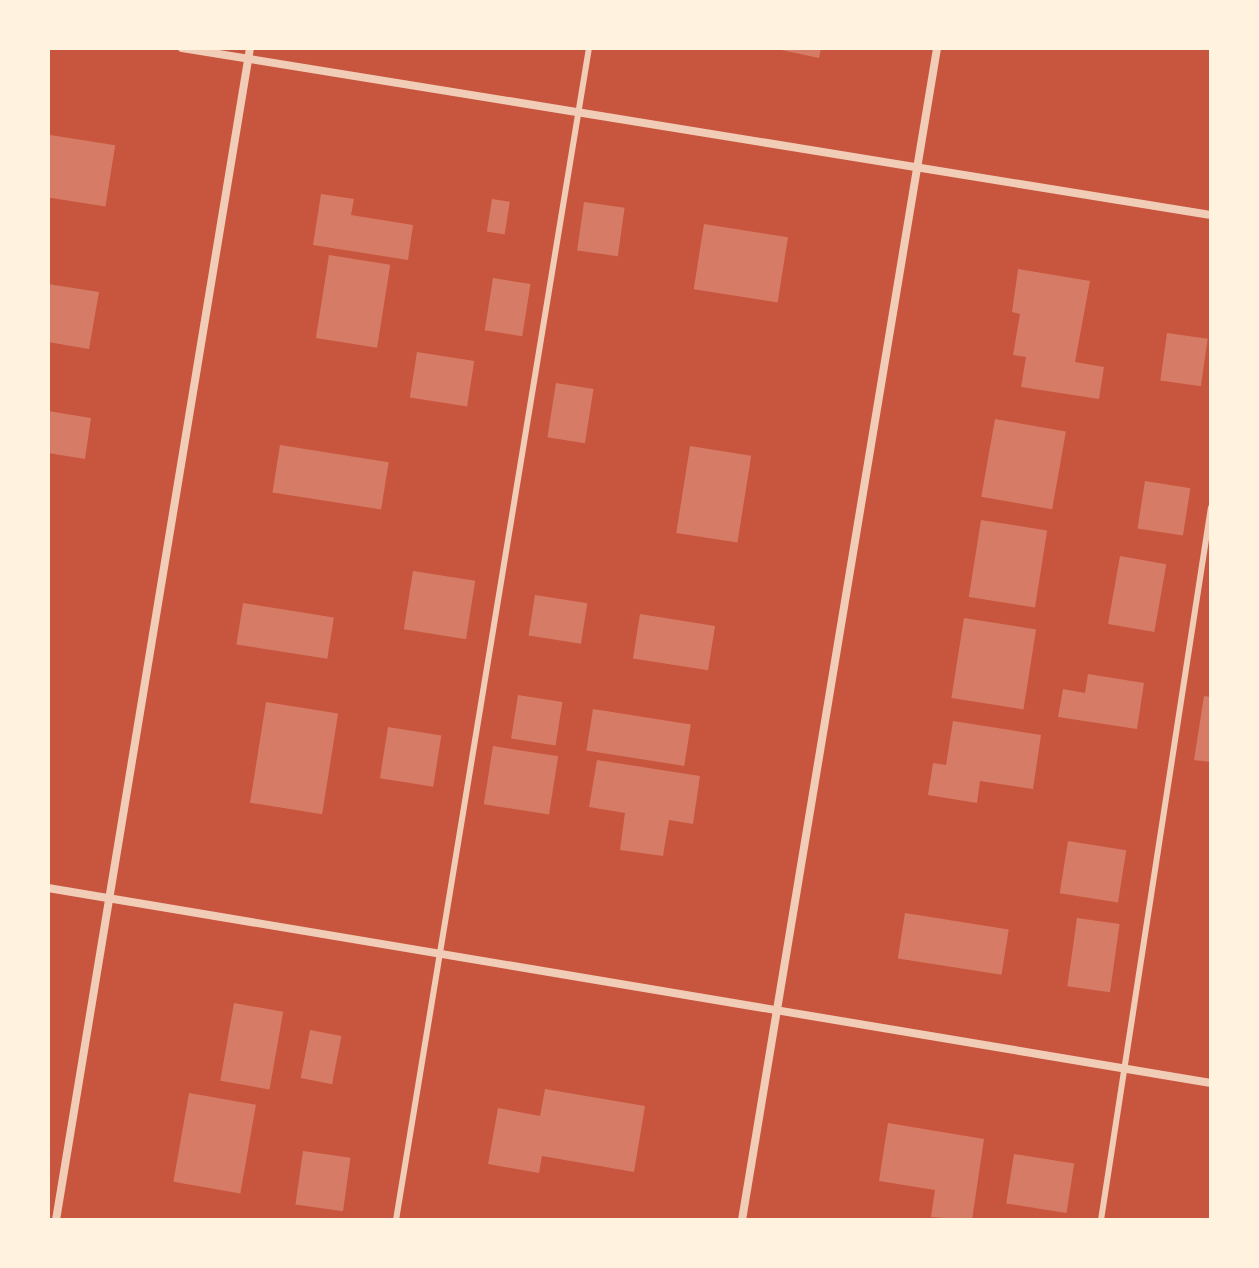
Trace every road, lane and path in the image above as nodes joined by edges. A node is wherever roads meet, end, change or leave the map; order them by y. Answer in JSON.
{"nodes":[{"id":1,"x":182,"y":48,"type":"edge"},
{"id":2,"x":250,"y":48,"type":"edge"},
{"id":3,"x":589,"y":48,"type":"edge"},
{"id":4,"x":937,"y":48,"type":"edge"},
{"id":5,"x":249,"y":59,"type":"junction"},
{"id":6,"x":578,"y":112,"type":"junction"},
{"id":7,"x":918,"y":168,"type":"junction"},
{"id":8,"x":1211,"y":215,"type":"edge"},
{"id":9,"x":1211,"y":507,"type":"edge"},
{"id":10,"x":48,"y":888,"type":"edge"},
{"id":11,"x":107,"y":898,"type":"junction"},
{"id":12,"x":438,"y":953,"type":"junction"},
{"id":13,"x":778,"y":1010,"type":"junction"},
{"id":14,"x":1125,"y":1069,"type":"junction"},
{"id":15,"x":1211,"y":1083,"type":"edge"},
{"id":16,"x":56,"y":1220,"type":"edge"},
{"id":17,"x":396,"y":1220,"type":"edge"},
{"id":18,"x":742,"y":1220,"type":"edge"},
{"id":19,"x":1101,"y":1220,"type":"edge"}],
"edges":[{"from":1,"to":5,"type":"street"},
{"from":2,"to":5,"type":"street"},
{"from":3,"to":6,"type":"lane"},
{"from":4,"to":7,"type":"street"},
{"from":5,"to":6,"type":"street"},
{"from":5,"to":11,"type":"street"},
{"from":6,"to":7,"type":"street"},
{"from":6,"to":12,"type":"lane"},
{"from":7,"to":8,"type":"street"},
{"from":7,"to":13,"type":"street"},
{"from":9,"to":14,"type":"lane"},
{"from":10,"to":11,"type":"street"},
{"from":11,"to":12,"type":"street"},
{"from":11,"to":16,"type":"street"},
{"from":12,"to":13,"type":"street"},
{"from":12,"to":17,"type":"lane"},
{"from":13,"to":14,"type":"street"},
{"from":13,"to":18,"type":"street"},
{"from":14,"to":15,"type":"street"},
{"from":14,"to":19,"type":"lane"}]}
